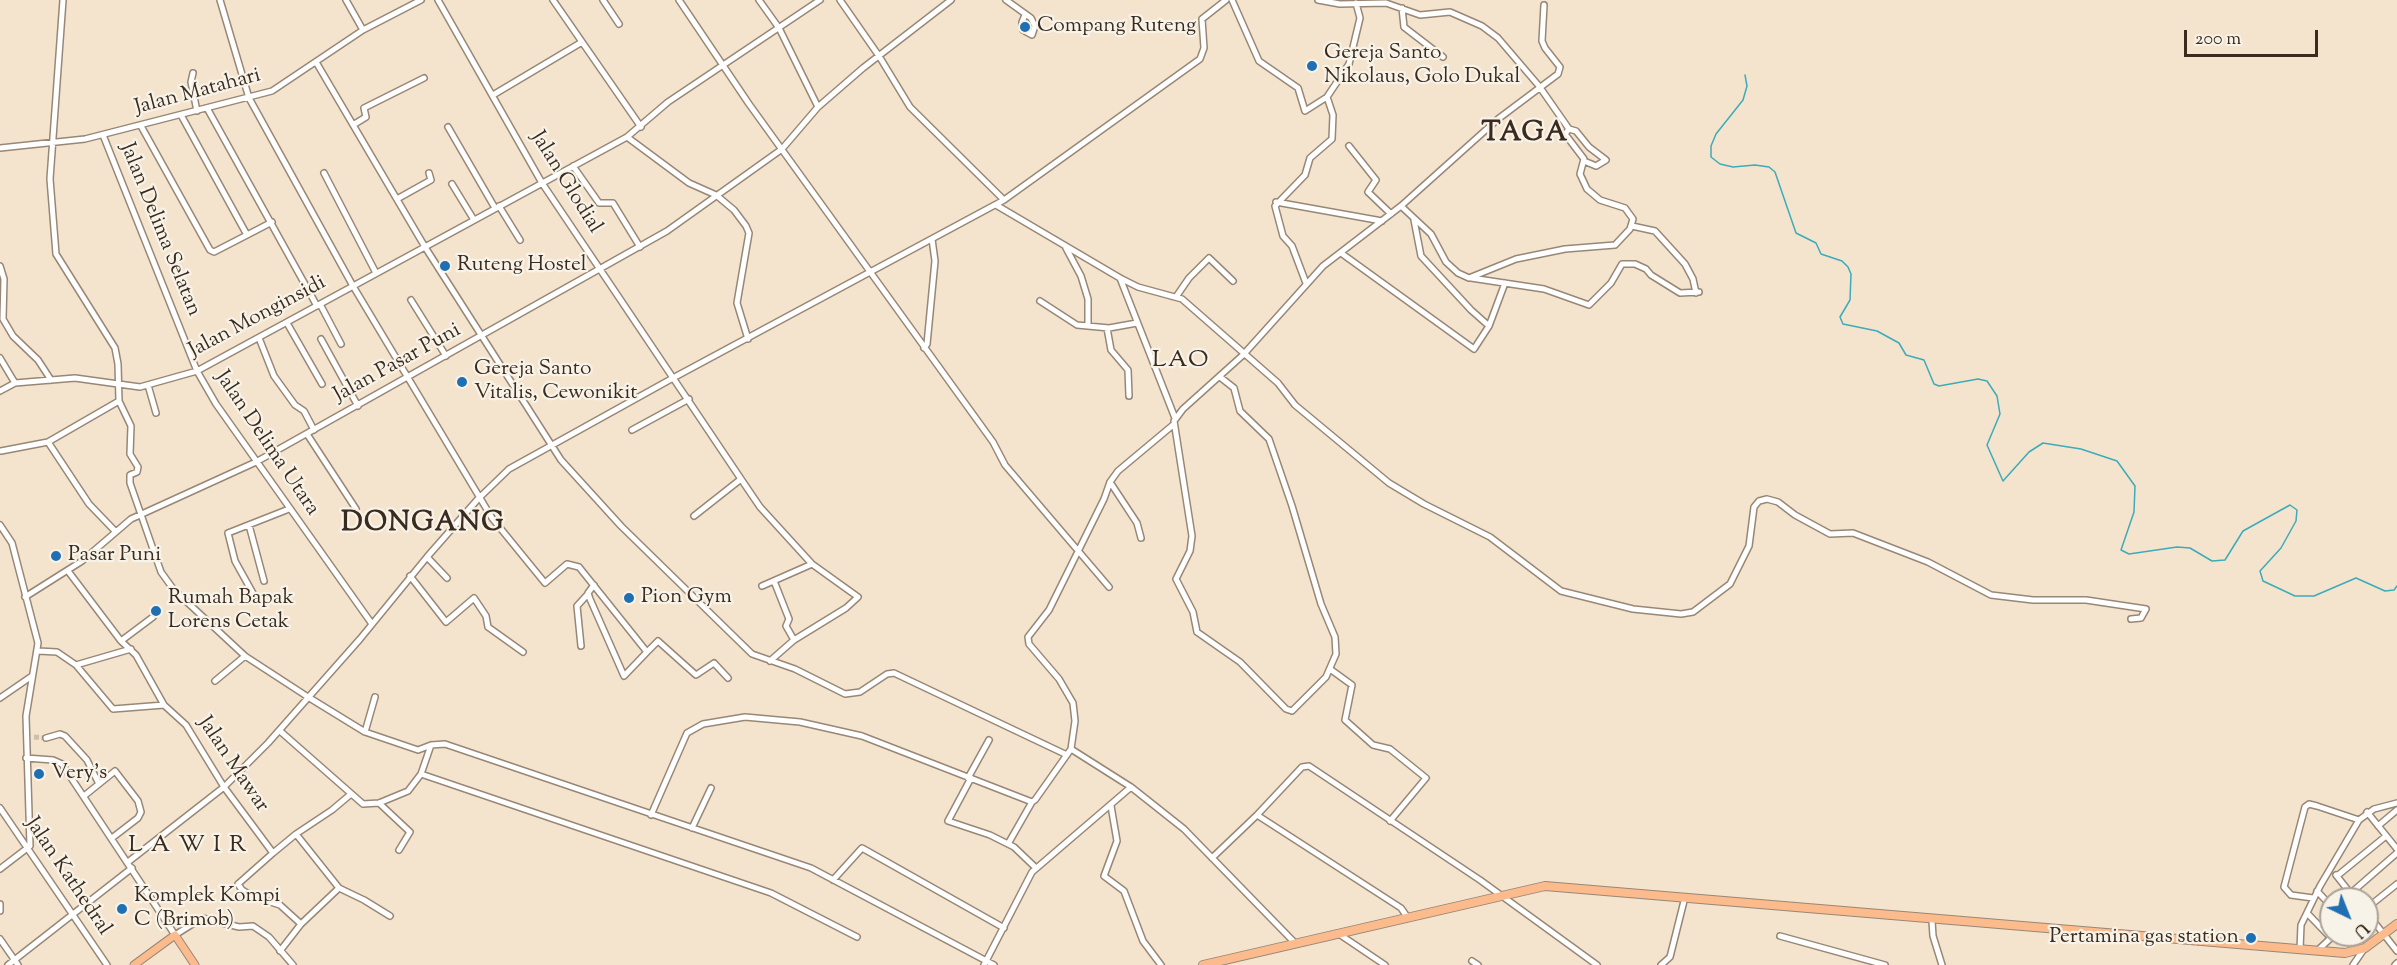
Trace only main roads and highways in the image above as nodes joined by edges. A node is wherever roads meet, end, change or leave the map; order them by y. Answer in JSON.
{"nodes":[{"id":1,"x":2397,"y":924,"type":"edge"},
{"id":2,"x":134,"y":965,"type":"edge"},
{"id":3,"x":195,"y":965,"type":"edge"},
{"id":4,"x":1203,"y":965,"type":"edge"}],
"edges":[{"from":1,"to":4,"type":"highway"},
{"from":2,"to":3,"type":"main road"}]}
